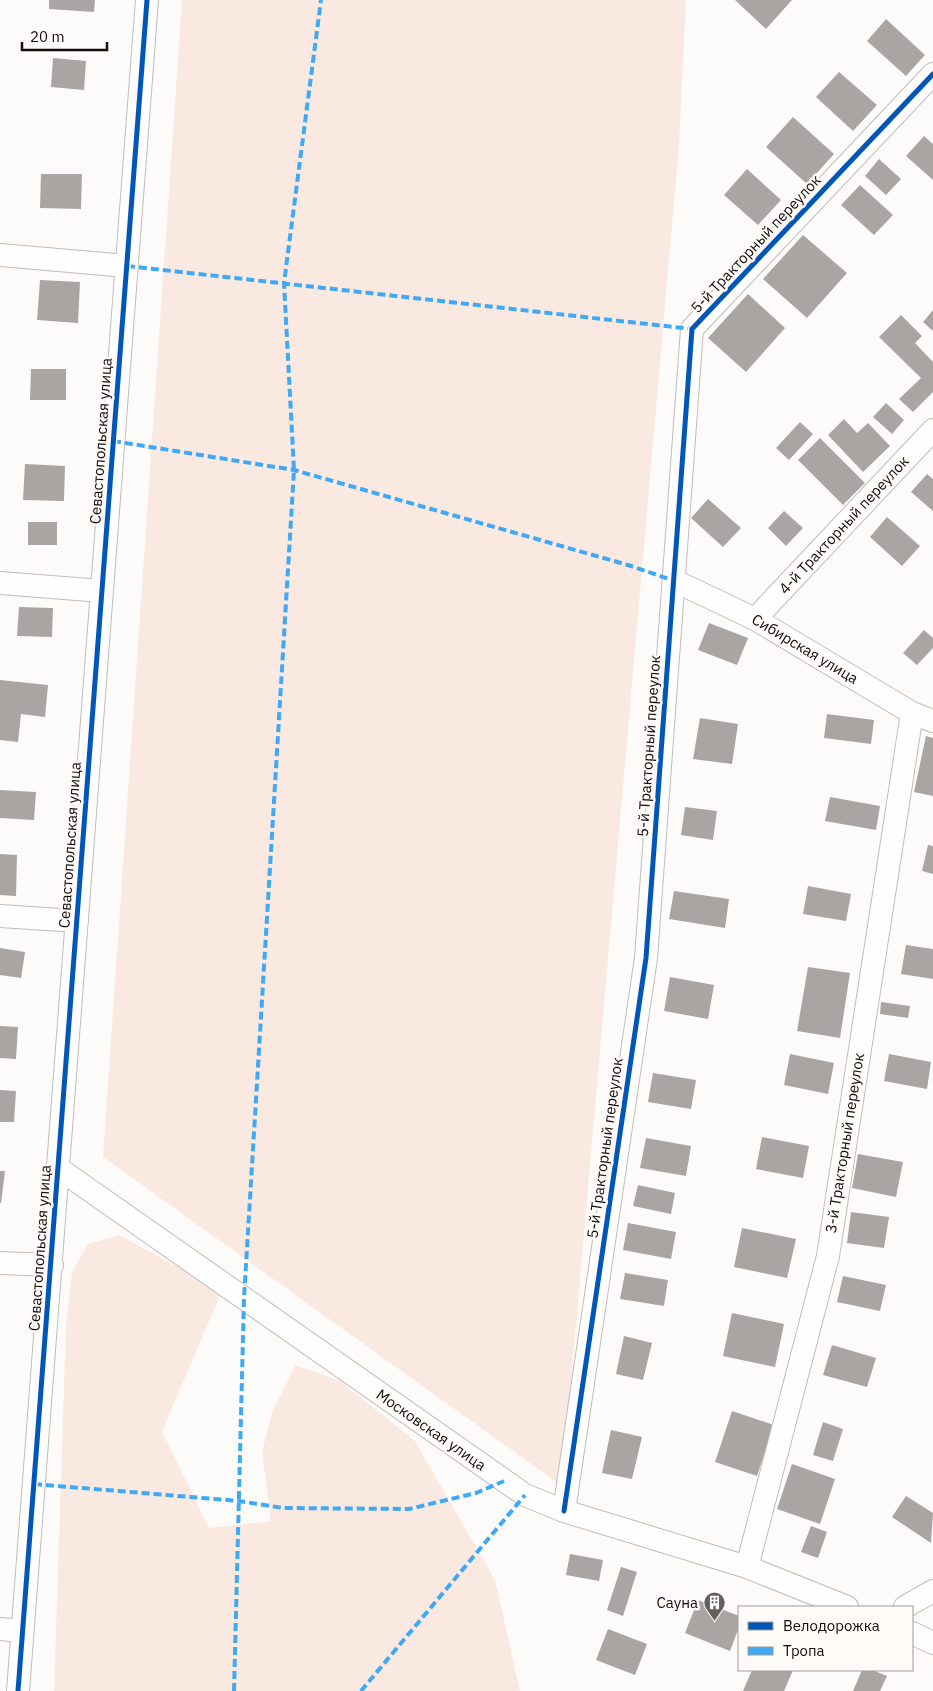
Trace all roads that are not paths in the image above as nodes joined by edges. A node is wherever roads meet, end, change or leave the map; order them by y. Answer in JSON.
{"nodes":[{"id":1,"x":147,"y":0,"type":"edge"},
{"id":2,"x":933,"y":74,"type":"edge"},
{"id":3,"x":0,"y":255,"type":"edge"},
{"id":4,"x":127,"y":266,"type":"junction"},
{"id":5,"x":933,"y":430,"type":"edge"},
{"id":6,"x":675,"y":581,"type":"junction"},
{"id":7,"x":0,"y":583,"type":"edge"},
{"id":8,"x":102,"y":591,"type":"junction"},
{"id":9,"x":755,"y":619,"type":"junction"},
{"id":10,"x":912,"y":713,"type":"junction"},
{"id":11,"x":933,"y":720,"type":"edge"},
{"id":12,"x":0,"y":916,"type":"edge"},
{"id":13,"x":76,"y":921,"type":"junction"},
{"id":14,"x":58,"y":1168,"type":"junction"},
{"id":15,"x":0,"y":1263,"type":"edge"},
{"id":16,"x":52,"y":1265,"type":"junction"},
{"id":17,"x":564,"y":1511,"type":"junction"},
{"id":18,"x":747,"y":1566,"type":"junction"},
{"id":19,"x":933,"y":1591,"type":"edge"},
{"id":20,"x":845,"y":1606,"type":"edge"},
{"id":21,"x":907,"y":1606,"type":"edge"},
{"id":22,"x":0,"y":1629,"type":"edge"},
{"id":23,"x":22,"y":1631,"type":"junction"},
{"id":24,"x":913,"y":1634,"type":"edge"},
{"id":25,"x":933,"y":1643,"type":"edge"},
{"id":26,"x":18,"y":1691,"type":"edge"}],
"edges":[{"from":1,"to":4,"type":"street","name":"Севастопольская улица"},
{"from":2,"to":6,"type":"street","name":"5-й Тракторный переулок"},
{"from":3,"to":4,"type":"street"},
{"from":4,"to":8,"type":"street","name":"Севастопольская улица"},
{"from":5,"to":9,"type":"street","name":"4-й Тракторный переулок"},
{"from":6,"to":9,"type":"street","name":"Сибирская улица"},
{"from":6,"to":17,"type":"street","name":"5-й Тракторный переулок"},
{"from":7,"to":8,"type":"street"},
{"from":8,"to":13,"type":"street","name":"Севастопольская улица"},
{"from":9,"to":10,"type":"street","name":"Сибирская улица"},
{"from":10,"to":11,"type":"street","name":"Сибирская улица"},
{"from":10,"to":18,"type":"street","name":"3-й Тракторный переулок"},
{"from":12,"to":13,"type":"street"},
{"from":13,"to":14,"type":"street","name":"Севастопольская улица"},
{"from":14,"to":16,"type":"street","name":"Севастопольская улица"},
{"from":14,"to":17,"type":"street","name":"Московская улица"},
{"from":15,"to":16,"type":"street"},
{"from":16,"to":23,"type":"street","name":"Севастопольская улица"},
{"from":17,"to":18,"type":"street","name":"Московская улица"},
{"from":18,"to":20,"type":"street","name":"Московская улица"},
{"from":19,"to":21,"type":"street"},
{"from":22,"to":23,"type":"street"},
{"from":23,"to":26,"type":"street","name":"Севастопольская улица"},
{"from":24,"to":25,"type":"street"}]}
